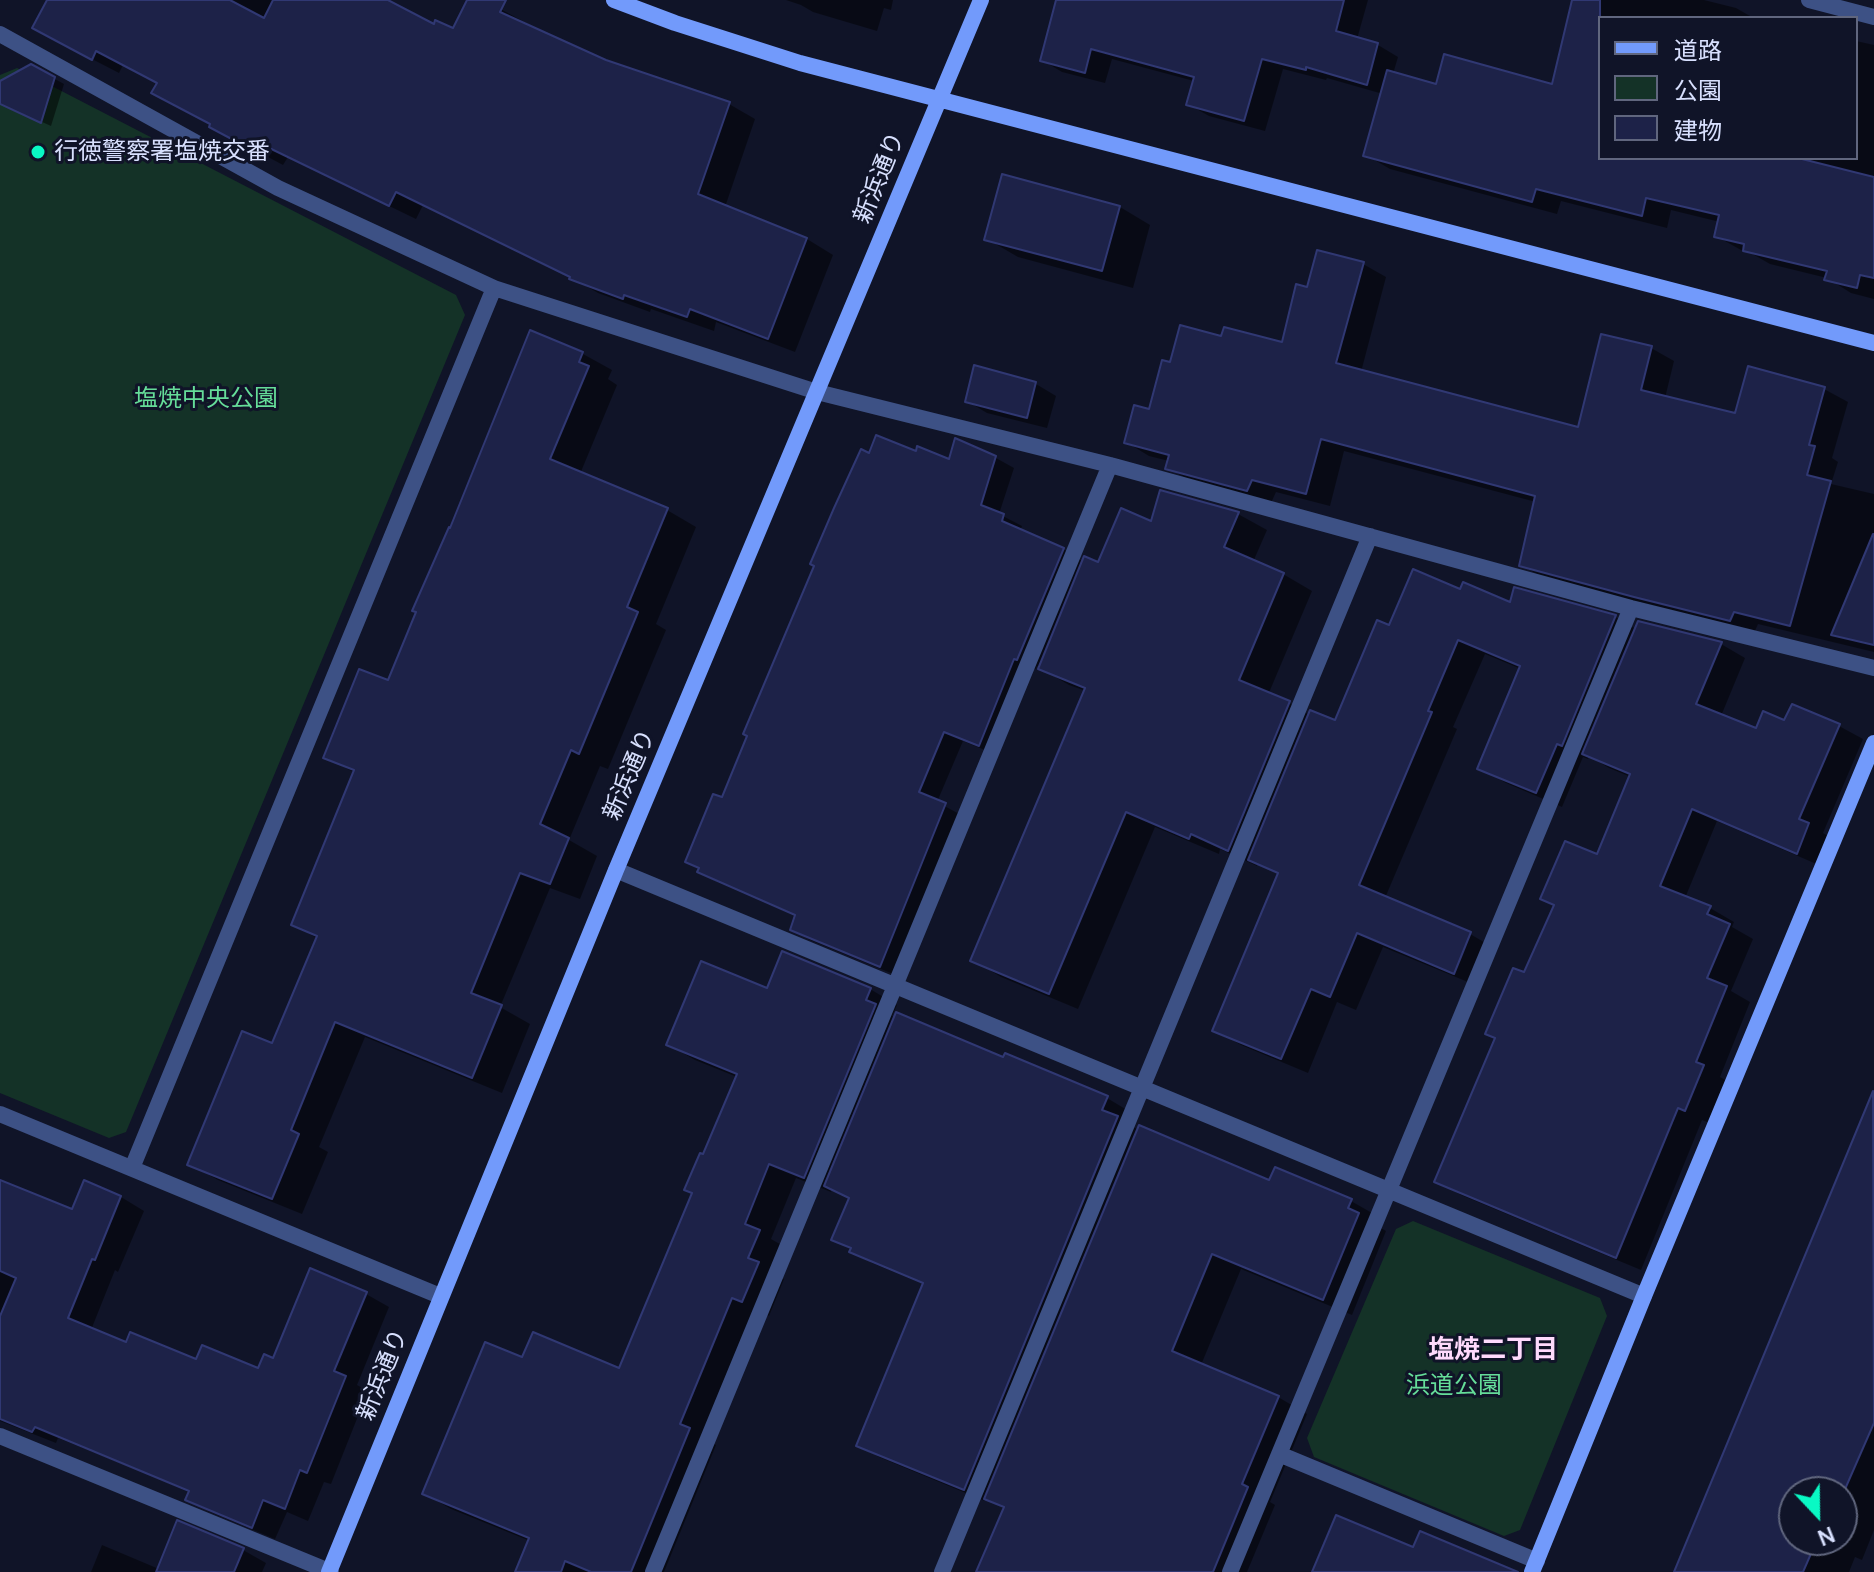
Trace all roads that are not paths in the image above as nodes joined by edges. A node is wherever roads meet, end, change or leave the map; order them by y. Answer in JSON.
{"nodes":[{"id":1,"x":614,"y":0,"type":"edge"},
{"id":2,"x":981,"y":0,"type":"edge"},
{"id":3,"x":1809,"y":0,"type":"edge"},
{"id":4,"x":1874,"y":17,"type":"edge"},
{"id":5,"x":0,"y":34,"type":"edge"},
{"id":6,"x":938,"y":99,"type":"junction"},
{"id":7,"x":494,"y":288,"type":"junction"},
{"id":8,"x":1874,"y":343,"type":"edge"},
{"id":9,"x":817,"y":392,"type":"junction"},
{"id":10,"x":1110,"y":465,"type":"junction"},
{"id":11,"x":1370,"y":536,"type":"junction"},
{"id":12,"x":1631,"y":608,"type":"junction"},
{"id":13,"x":1874,"y":668,"type":"edge"},
{"id":14,"x":1874,"y":743,"type":"edge"},
{"id":15,"x":616,"y":870,"type":"junction"},
{"id":16,"x":896,"y":987,"type":"junction"},
{"id":17,"x":1142,"y":1088,"type":"junction"},
{"id":18,"x":0,"y":1114,"type":"edge"},
{"id":19,"x":132,"y":1168,"type":"junction"},
{"id":20,"x":1389,"y":1191,"type":"junction"},
{"id":21,"x":440,"y":1296,"type":"junction"},
{"id":22,"x":1644,"y":1296,"type":"junction"},
{"id":23,"x":0,"y":1436,"type":"edge"},
{"id":24,"x":1279,"y":1454,"type":"junction"},
{"id":25,"x":1534,"y":1566,"type":"edge"},
{"id":26,"x":330,"y":1572,"type":"edge"},
{"id":27,"x":653,"y":1572,"type":"edge"},
{"id":28,"x":942,"y":1572,"type":"edge"},
{"id":29,"x":1230,"y":1572,"type":"edge"}],
"edges":[{"from":1,"to":6,"type":"street"},
{"from":2,"to":6,"type":"street","name":"新浜通り"},
{"from":3,"to":4,"type":"street"},
{"from":5,"to":7,"type":"street"},
{"from":6,"to":8,"type":"street"},
{"from":6,"to":9,"type":"street","name":"新浜通り"},
{"from":7,"to":9,"type":"street"},
{"from":7,"to":19,"type":"street"},
{"from":9,"to":10,"type":"street"},
{"from":9,"to":15,"type":"street","name":"新浜通り"},
{"from":10,"to":11,"type":"street"},
{"from":10,"to":16,"type":"street"},
{"from":11,"to":12,"type":"street"},
{"from":11,"to":17,"type":"street"},
{"from":12,"to":13,"type":"street"},
{"from":12,"to":20,"type":"street"},
{"from":14,"to":22,"type":"street"},
{"from":15,"to":16,"type":"street"},
{"from":15,"to":21,"type":"street","name":"新浜通り"},
{"from":16,"to":17,"type":"street"},
{"from":16,"to":27,"type":"street"},
{"from":17,"to":20,"type":"street"},
{"from":17,"to":28,"type":"street"},
{"from":18,"to":19,"type":"street"},
{"from":19,"to":21,"type":"street"},
{"from":20,"to":22,"type":"street"},
{"from":20,"to":24,"type":"street"},
{"from":21,"to":26,"type":"street","name":"新浜通り"},
{"from":22,"to":25,"type":"street"},
{"from":23,"to":26,"type":"street"},
{"from":24,"to":25,"type":"street"},
{"from":24,"to":29,"type":"street"}]}
